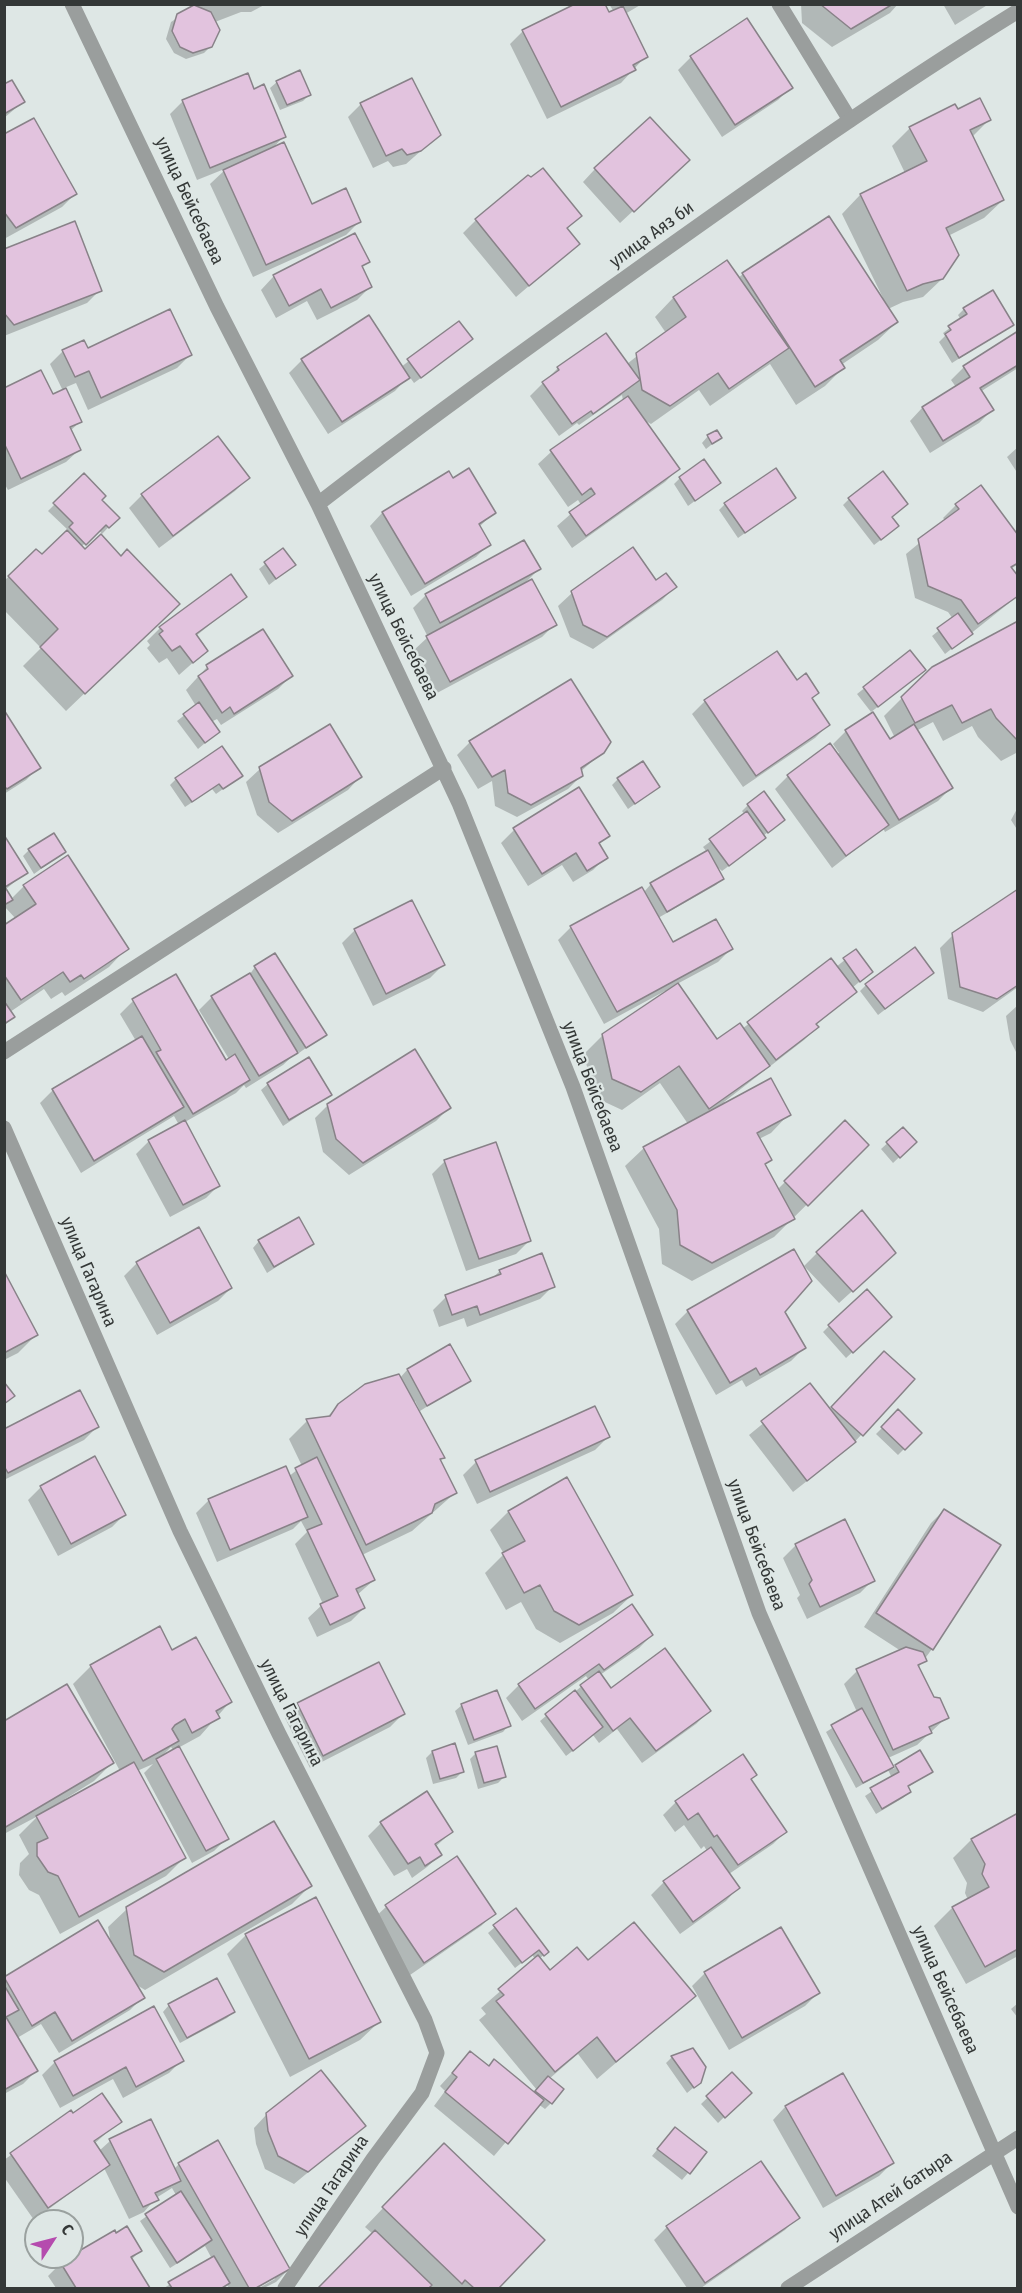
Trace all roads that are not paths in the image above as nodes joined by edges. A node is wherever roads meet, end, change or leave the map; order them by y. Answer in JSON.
{"nodes":[{"id":1,"x":72,"y":4,"type":"edge"},
{"id":2,"x":779,"y":4,"type":"edge"},
{"id":3,"x":1017,"y":11,"type":"edge"},
{"id":4,"x":850,"y":120,"type":"junction"},
{"id":5,"x":318,"y":504,"type":"junction"},
{"id":6,"x":444,"y":768,"type":"junction"},
{"id":7,"x":4,"y":1052,"type":"edge"},
{"id":8,"x":4,"y":1128,"type":"edge"},
{"id":9,"x":1017,"y":2138,"type":"edge"},
{"id":10,"x":994,"y":2151,"type":"junction"},
{"id":11,"x":1017,"y":2208,"type":"edge"},
{"id":12,"x":285,"y":2289,"type":"edge"},
{"id":13,"x":788,"y":2289,"type":"edge"}],
"edges":[{"from":1,"to":5,"type":"street","name":"улица Бейсебаева"},
{"from":2,"to":4,"type":"street"},
{"from":3,"to":4,"type":"street","name":"улица Аяз би"},
{"from":4,"to":5,"type":"street","name":"улица Аяз би"},
{"from":5,"to":6,"type":"street","name":"улица Бейсебаева"},
{"from":6,"to":7,"type":"street"},
{"from":6,"to":10,"type":"street","name":"улица Бейсебаева"},
{"from":8,"to":12,"type":"street","name":"улица Гагарина"},
{"from":9,"to":10,"type":"street","name":"улица Атей батыра"},
{"from":10,"to":11,"type":"street","name":"улица Бейсебаева"},
{"from":10,"to":13,"type":"street","name":"улица Атей батыра"}]}
